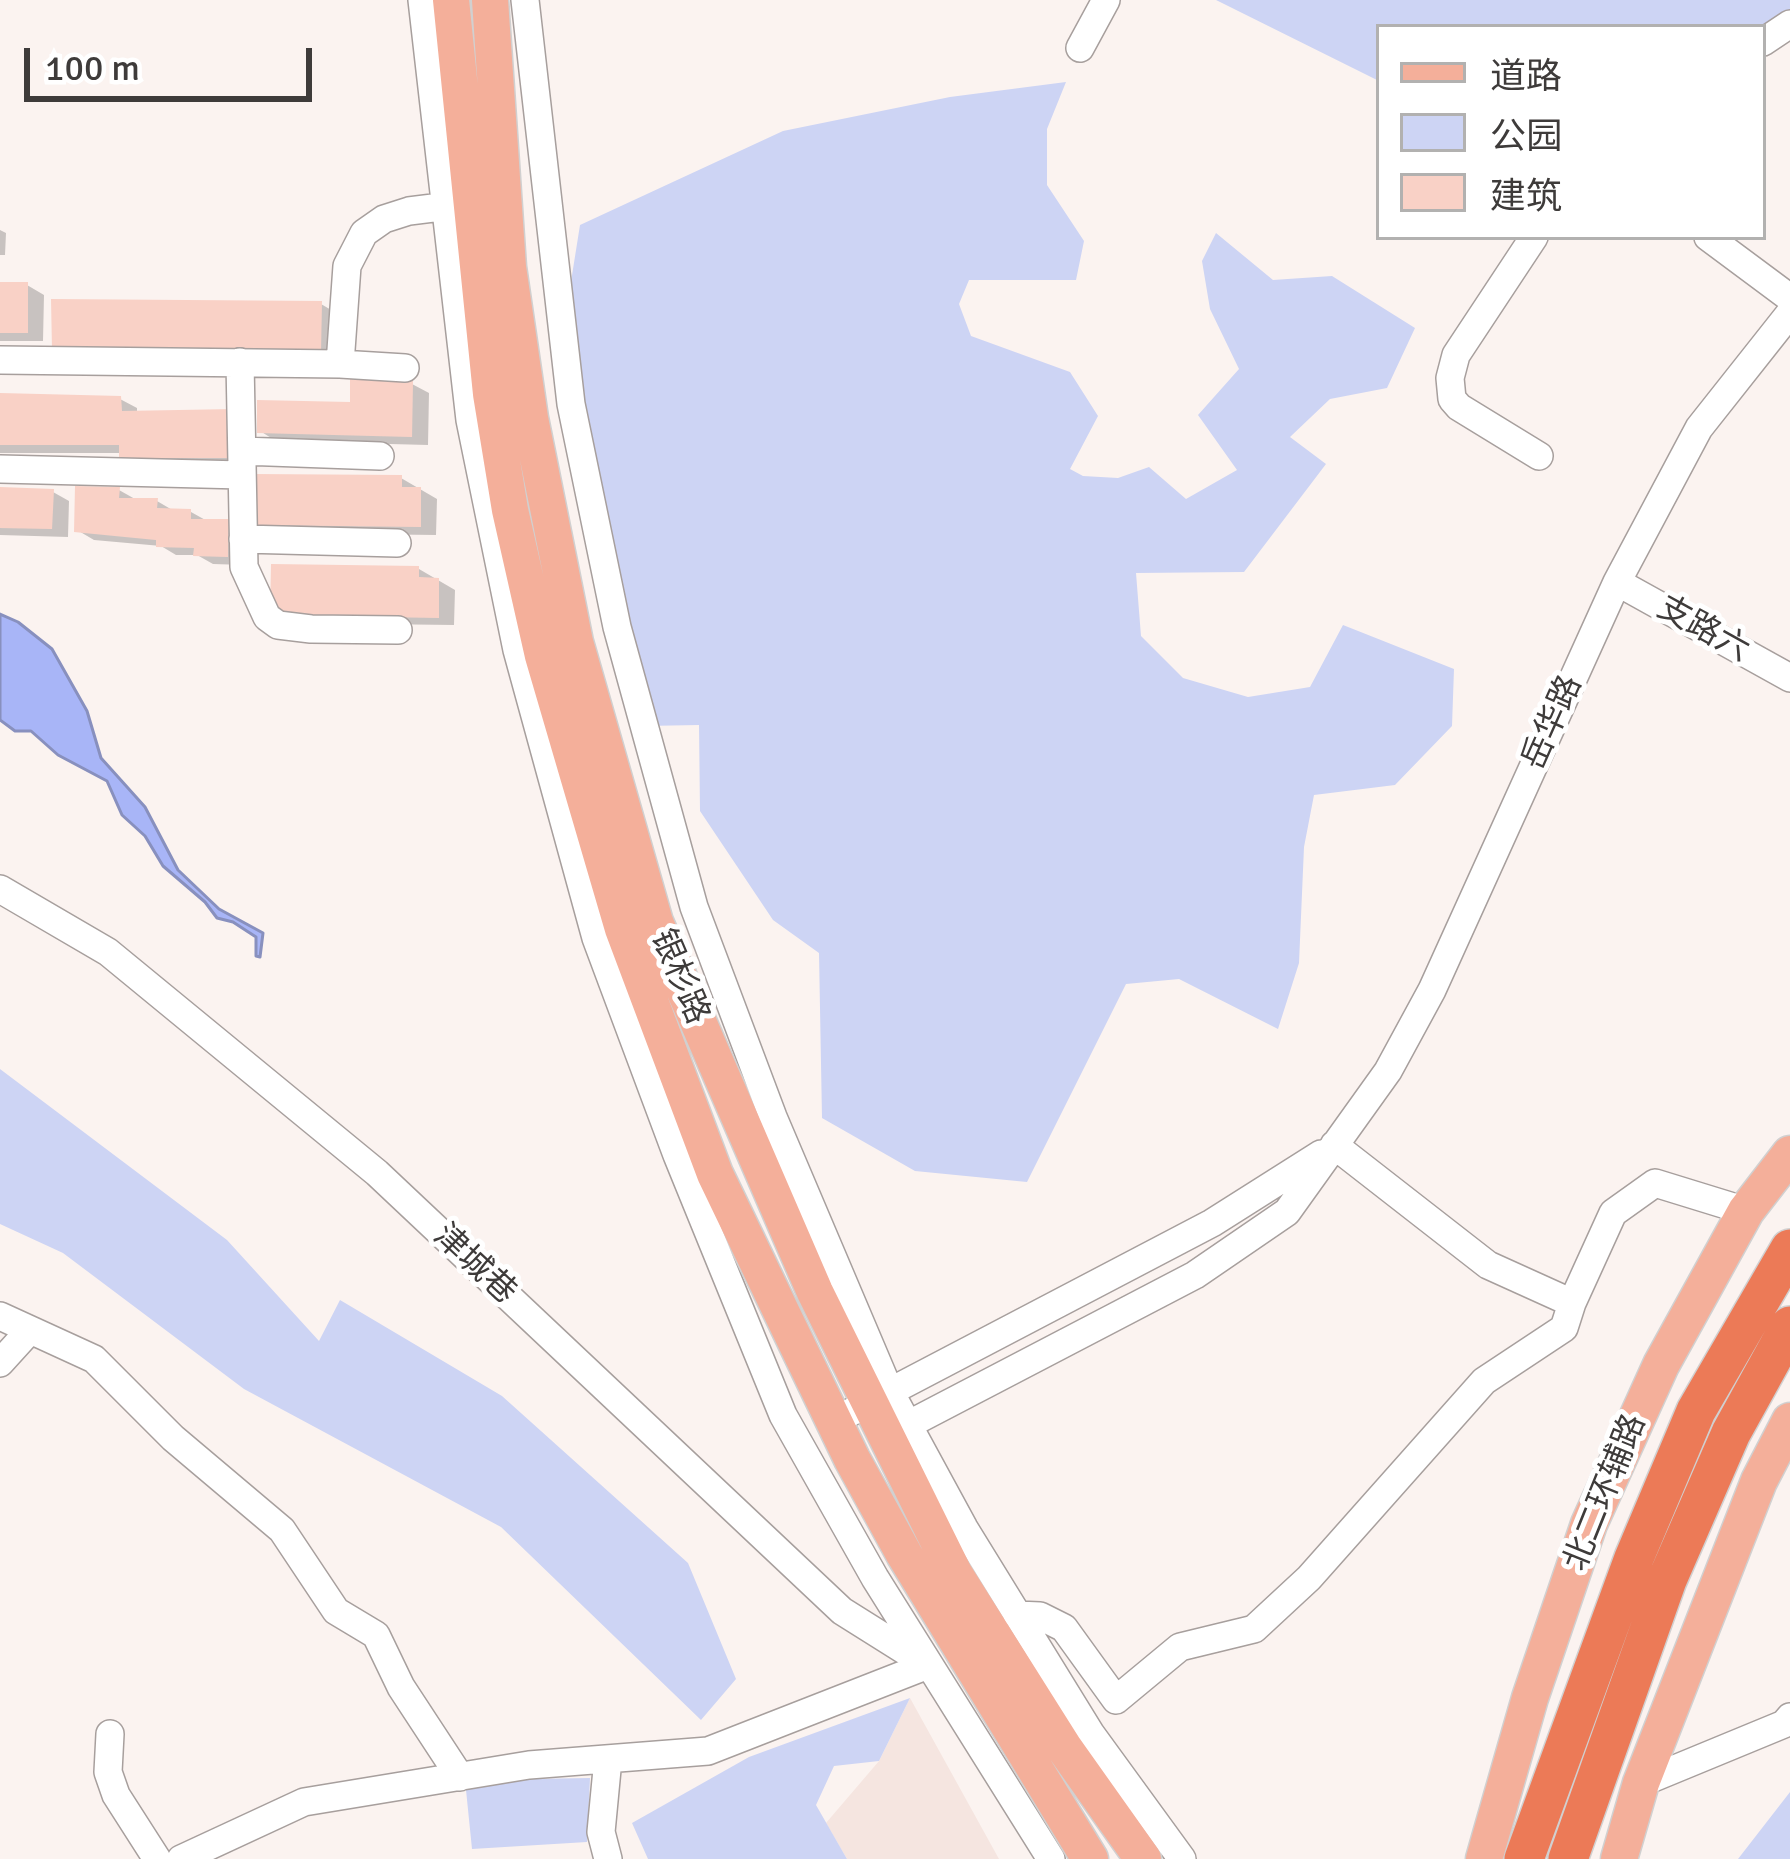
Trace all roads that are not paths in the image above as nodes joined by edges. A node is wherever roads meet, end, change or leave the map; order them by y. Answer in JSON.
{"nodes":[{"id":1,"x":422,"y":0,"type":"edge"},
{"id":2,"x":451,"y":0,"type":"edge"},
{"id":3,"x":490,"y":0,"type":"edge"},
{"id":4,"x":525,"y":0,"type":"edge"},
{"id":5,"x":1106,"y":0,"type":"edge"},
{"id":6,"x":1080,"y":48,"type":"dead end"},
{"id":7,"x":473,"y":205,"type":"junction"},
{"id":8,"x":1532,"y":240,"type":"edge"},
{"id":9,"x":1712,"y":240,"type":"edge"},
{"id":10,"x":1790,"y":298,"type":"edge"},
{"id":11,"x":1790,"y":313,"type":"edge"},
{"id":12,"x":0,"y":360,"type":"edge"},
{"id":13,"x":240,"y":362,"type":"junction"},
{"id":14,"x":340,"y":364,"type":"junction"},
{"id":15,"x":405,"y":368,"type":"dead end"},
{"id":16,"x":380,"y":456,"type":"dead end"},
{"id":17,"x":1539,"y":456,"type":"dead end"},
{"id":18,"x":242,"y":463,"type":"junction"},
{"id":19,"x":0,"y":469,"type":"edge"},
{"id":20,"x":243,"y":539,"type":"junction"},
{"id":21,"x":397,"y":543,"type":"dead end"},
{"id":22,"x":1617,"y":582,"type":"junction"},
{"id":23,"x":398,"y":630,"type":"dead end"},
{"id":24,"x":1790,"y":678,"type":"edge"},
{"id":25,"x":0,"y":889,"type":"edge"},
{"id":26,"x":1334,"y":1145,"type":"junction"},
{"id":27,"x":1790,"y":1154,"type":"edge"},
{"id":28,"x":1746,"y":1211,"type":"junction"},
{"id":29,"x":1790,"y":1249,"type":"edge"},
{"id":30,"x":1572,"y":1303,"type":"junction"},
{"id":31,"x":0,"y":1316,"type":"edge"},
{"id":32,"x":1790,"y":1326,"type":"edge"},
{"id":33,"x":30,"y":1330,"type":"junction"},
{"id":34,"x":0,"y":1364,"type":"edge"},
{"id":35,"x":879,"y":1395,"type":"junction"},
{"id":36,"x":834,"y":1421,"type":"junction"},
{"id":37,"x":1790,"y":1421,"type":"edge"},
{"id":38,"x":898,"y":1430,"type":"junction"},
{"id":39,"x":852,"y":1459,"type":"junction"},
{"id":40,"x":1017,"y":1615,"type":"junction"},
{"id":41,"x":928,"y":1665,"type":"junction"},
{"id":42,"x":1790,"y":1717,"type":"edge"},
{"id":43,"x":110,"y":1734,"type":"dead end"},
{"id":44,"x":608,"y":1760,"type":"junction"},
{"id":45,"x":460,"y":1777,"type":"junction"},
{"id":46,"x":1640,"y":1783,"type":"junction"},
{"id":47,"x":157,"y":1859,"type":"edge"},
{"id":48,"x":181,"y":1859,"type":"edge"},
{"id":49,"x":608,"y":1859,"type":"edge"},
{"id":50,"x":1051,"y":1859,"type":"edge"},
{"id":51,"x":1090,"y":1859,"type":"edge"},
{"id":52,"x":1143,"y":1859,"type":"edge"},
{"id":53,"x":1182,"y":1859,"type":"edge"},
{"id":54,"x":1484,"y":1859,"type":"edge"},
{"id":55,"x":1524,"y":1859,"type":"edge"},
{"id":56,"x":1568,"y":1859,"type":"edge"},
{"id":57,"x":1619,"y":1859,"type":"edge"}],
"edges":[{"from":1,"to":7,"type":"street","name":"银杉路"},
{"from":2,"to":7,"type":"main road","name":"银杉路"},
{"from":3,"to":7,"type":"main road","name":"银杉路"},
{"from":4,"to":35,"type":"street","name":"银杉路"},
{"from":5,"to":6,"type":"street"},
{"from":7,"to":14,"type":"street"},
{"from":7,"to":35,"type":"main road","name":"银杉路"},
{"from":7,"to":36,"type":"main road","name":"银杉路"},
{"from":7,"to":41,"type":"street","name":"银杉路"},
{"from":8,"to":17,"type":"street"},
{"from":9,"to":10,"type":"street"},
{"from":11,"to":22,"type":"street","name":"岳华路"},
{"from":12,"to":13,"type":"street"},
{"from":13,"to":14,"type":"street"},
{"from":13,"to":18,"type":"street"},
{"from":14,"to":15,"type":"street"},
{"from":16,"to":18,"type":"street"},
{"from":18,"to":19,"type":"street"},
{"from":18,"to":20,"type":"street"},
{"from":20,"to":21,"type":"street"},
{"from":20,"to":23,"type":"street"},
{"from":22,"to":24,"type":"street","name":"支路六"},
{"from":22,"to":26,"type":"street","name":"岳华路"},
{"from":25,"to":41,"type":"street","name":"津城巷"},
{"from":26,"to":30,"type":"street"},
{"from":26,"to":35,"type":"street","name":"岳华路"},
{"from":26,"to":38,"type":"street","name":"岳华路"},
{"from":27,"to":28,"type":"main road","name":"北二环辅路"},
{"from":28,"to":30,"type":"street"},
{"from":28,"to":54,"type":"main road","name":"北二环辅路"},
{"from":29,"to":55,"type":"highway"},
{"from":30,"to":40,"type":"street"},
{"from":31,"to":33,"type":"street"},
{"from":32,"to":56,"type":"highway"},
{"from":33,"to":34,"type":"street"},
{"from":33,"to":45,"type":"street"},
{"from":35,"to":36,"type":"street","name":"岳华路"},
{"from":35,"to":38,"type":"main road","name":"银杉路"},
{"from":36,"to":39,"type":"main road","name":"银杉路"},
{"from":37,"to":46,"type":"main road"},
{"from":38,"to":39,"type":"street","name":"岳华路"},
{"from":38,"to":40,"type":"street","name":"银杉路"},
{"from":38,"to":52,"type":"main road","name":"银杉路"},
{"from":39,"to":51,"type":"main road","name":"银杉路"},
{"from":40,"to":53,"type":"street","name":"银杉路"},
{"from":41,"to":44,"type":"street"},
{"from":41,"to":50,"type":"street","name":"银杉路"},
{"from":42,"to":46,"type":"street"},
{"from":43,"to":47,"type":"street"},
{"from":44,"to":45,"type":"street"},
{"from":44,"to":49,"type":"street"},
{"from":45,"to":48,"type":"street"},
{"from":46,"to":57,"type":"main road"}]}
